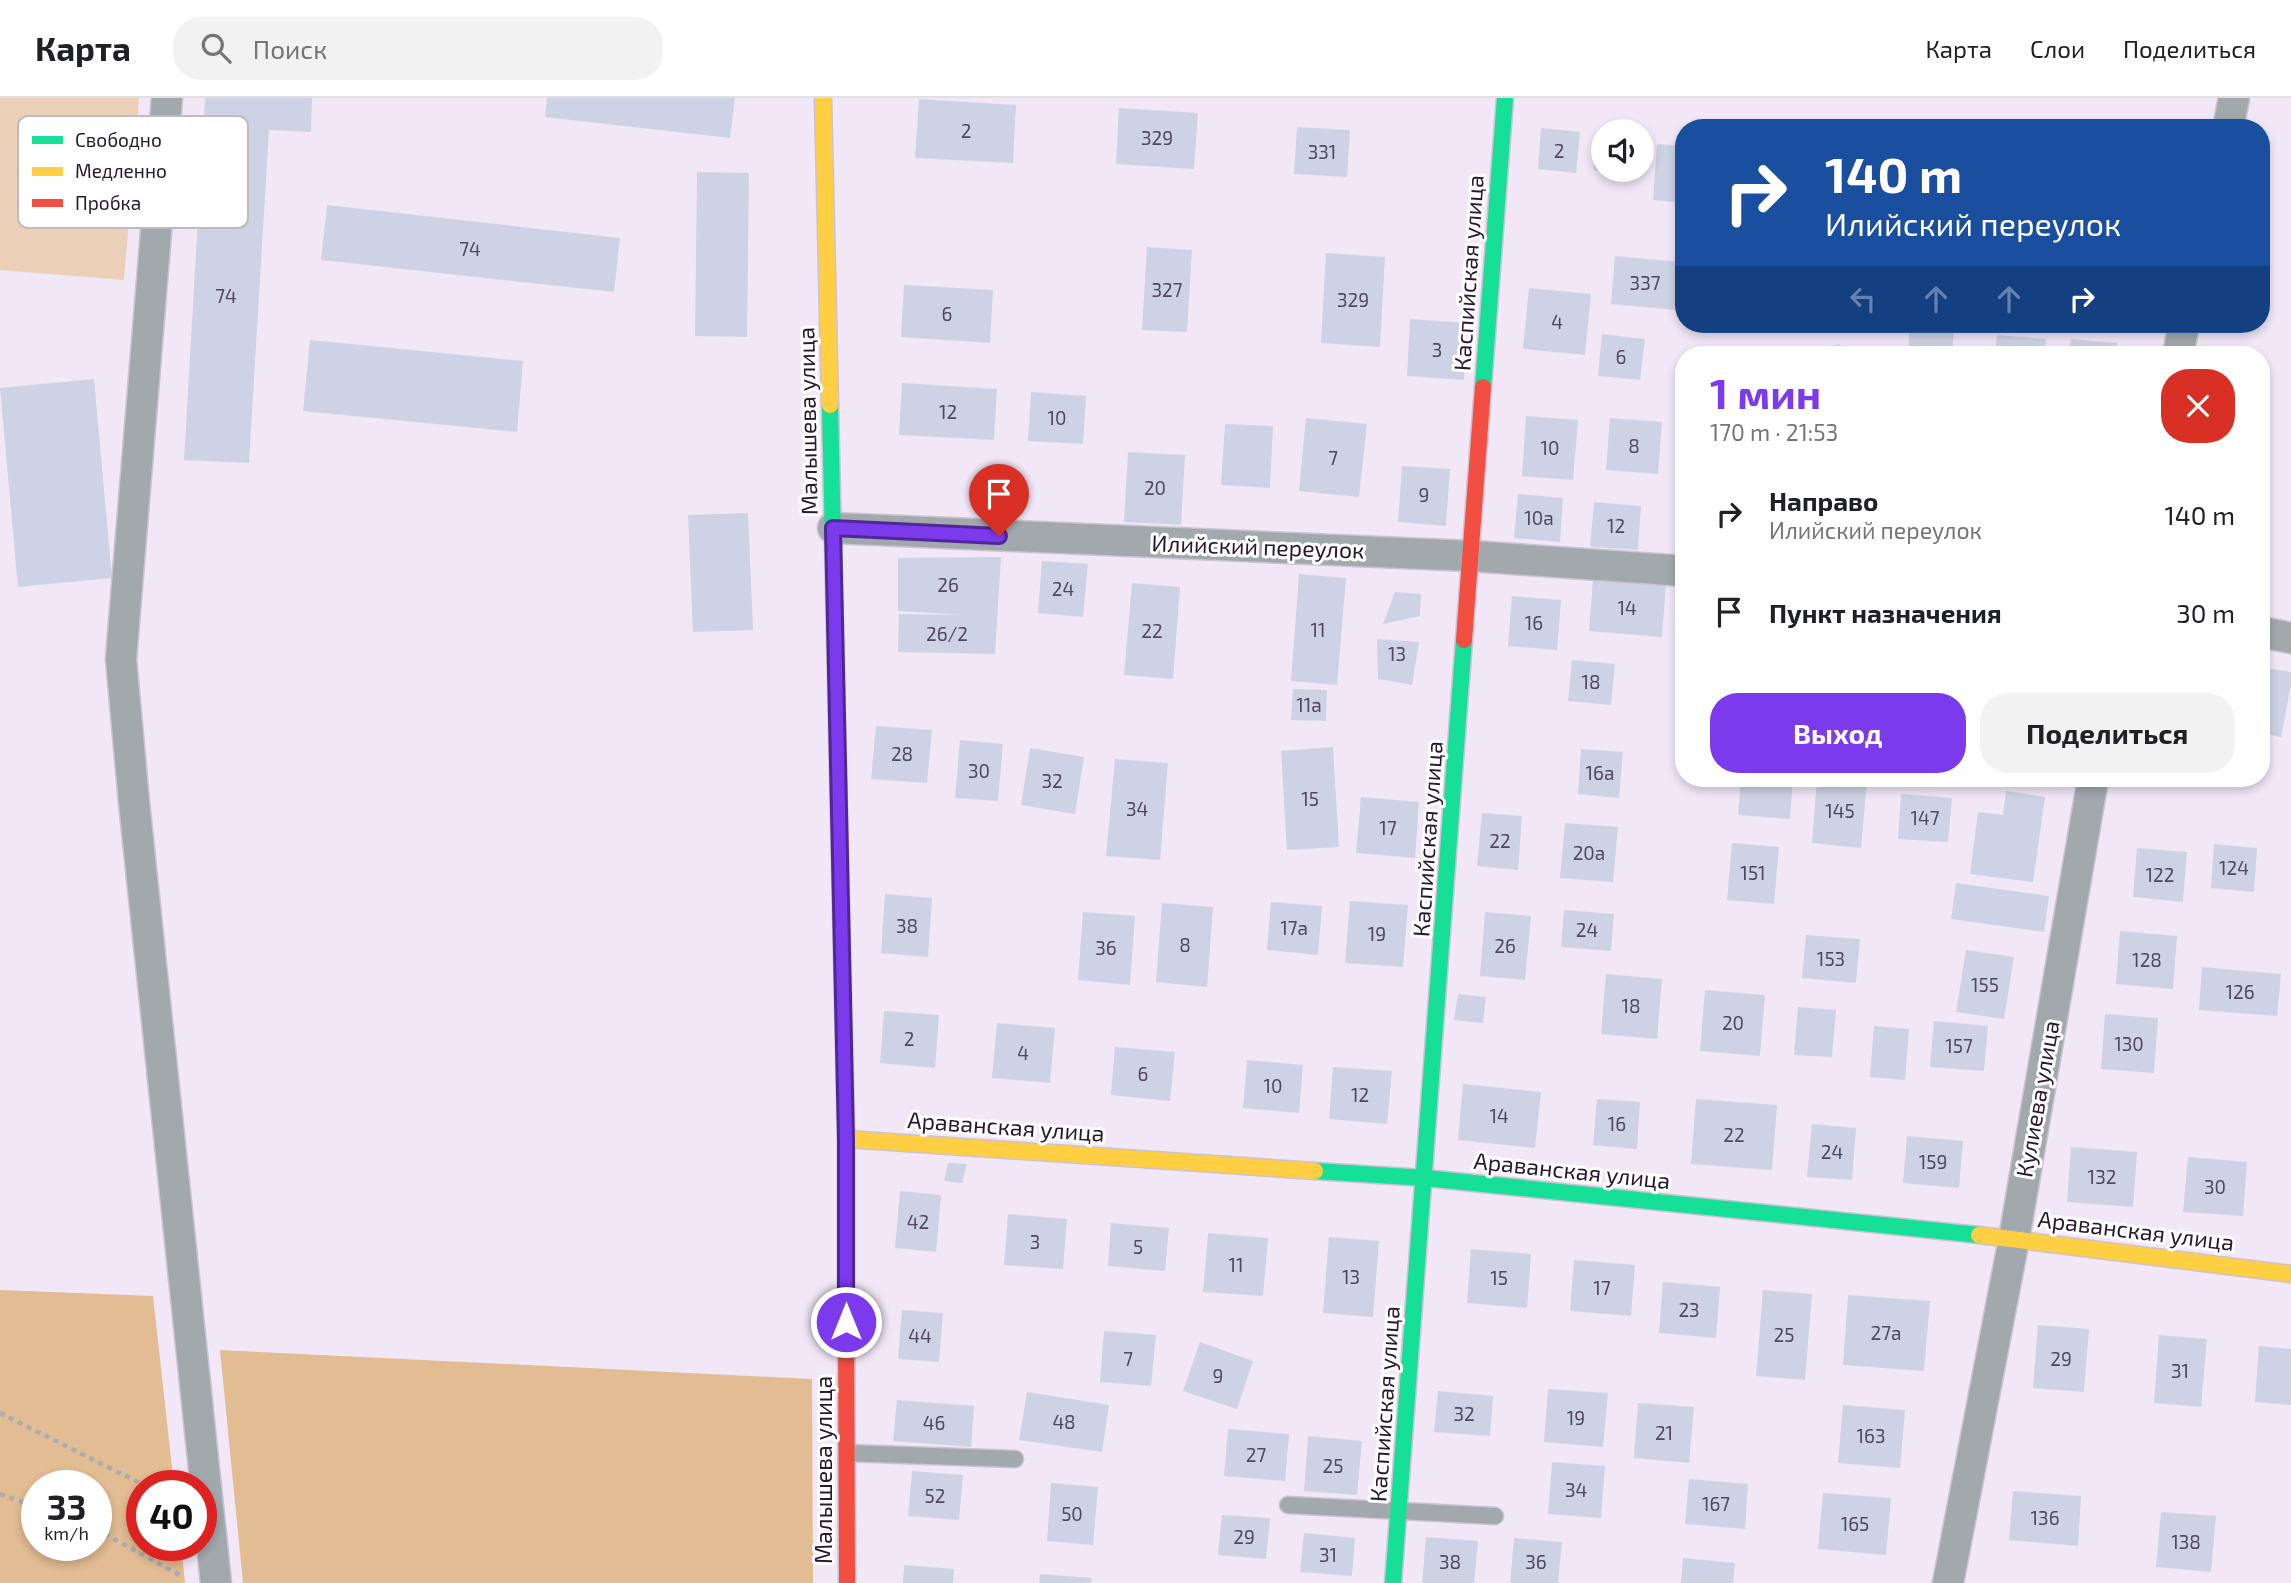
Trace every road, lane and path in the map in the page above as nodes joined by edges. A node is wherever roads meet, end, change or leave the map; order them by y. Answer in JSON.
{"nodes":[{"id":1,"x":167,"y":98,"type":"edge"},
{"id":2,"x":823,"y":98,"type":"edge"},
{"id":3,"x":1505,"y":98,"type":"edge"},
{"id":4,"x":2234,"y":98,"type":"edge"},
{"id":5,"x":166,"y":116,"type":"edge"},
{"id":6,"x":2230,"y":119,"type":"edge"},
{"id":7,"x":156,"y":228,"type":"edge"},
{"id":8,"x":833,"y":528,"type":"junction"},
{"id":9,"x":1471,"y":556,"type":"junction"},
{"id":10,"x":1675,"y":570,"type":"edge"},
{"id":11,"x":2270,"y":634,"type":"edge"},
{"id":12,"x":2291,"y":638,"type":"edge"},
{"id":13,"x":2092,"y":787,"type":"edge"},
{"id":14,"x":846,"y":1139,"type":"junction"},
{"id":15,"x":1425,"y":1178,"type":"junction"},
{"id":16,"x":2014,"y":1239,"type":"junction"},
{"id":17,"x":2291,"y":1274,"type":"edge"},
{"id":18,"x":0,"y":1413,"type":"edge"},
{"id":19,"x":846,"y":1453,"type":"junction"},
{"id":20,"x":1015,"y":1459,"type":"dead end"},
{"id":21,"x":126,"y":1476,"type":"edge"},
{"id":22,"x":0,"y":1494,"type":"edge"},
{"id":23,"x":21,"y":1501,"type":"edge"},
{"id":24,"x":1288,"y":1505,"type":"dead end"},
{"id":25,"x":1399,"y":1512,"type":"junction"},
{"id":26,"x":1495,"y":1516,"type":"dead end"},
{"id":27,"x":112,"y":1538,"type":"edge"},
{"id":28,"x":182,"y":1576,"type":"dead end"},
{"id":29,"x":216,"y":1583,"type":"edge"},
{"id":30,"x":847,"y":1583,"type":"edge"},
{"id":31,"x":1394,"y":1583,"type":"edge"},
{"id":32,"x":1948,"y":1583,"type":"edge"}],
"edges":[{"from":1,"to":5,"type":"street"},
{"from":2,"to":8,"type":"street","name":"Малышева улица"},
{"from":3,"to":9,"type":"street","name":"Каспийская улица"},
{"from":4,"to":6,"type":"street"},
{"from":7,"to":29,"type":"street"},
{"from":8,"to":9,"type":"street","name":"Илийский переулок"},
{"from":8,"to":14,"type":"street","name":"Малышева улица"},
{"from":9,"to":10,"type":"street","name":"Илийский переулок"},
{"from":9,"to":15,"type":"street","name":"Каспийская улица"},
{"from":11,"to":12,"type":"street"},
{"from":13,"to":16,"type":"street","name":"Кулиева улица"},
{"from":14,"to":15,"type":"street","name":"Араванская улица"},
{"from":14,"to":19,"type":"street","name":"Малышева улица"},
{"from":15,"to":16,"type":"street","name":"Араванская улица"},
{"from":15,"to":25,"type":"street","name":"Каспийская улица"},
{"from":16,"to":17,"type":"street","name":"Араванская улица"},
{"from":16,"to":32,"type":"street","name":"Кулиева улица"},
{"from":18,"to":21,"type":"path"},
{"from":19,"to":20,"type":"lane"},
{"from":19,"to":30,"type":"street","name":"Малышева улица"},
{"from":22,"to":23,"type":"path"},
{"from":24,"to":25,"type":"lane"},
{"from":25,"to":26,"type":"lane"},
{"from":25,"to":31,"type":"street","name":"Каспийская улица"},
{"from":27,"to":28,"type":"path"}]}
